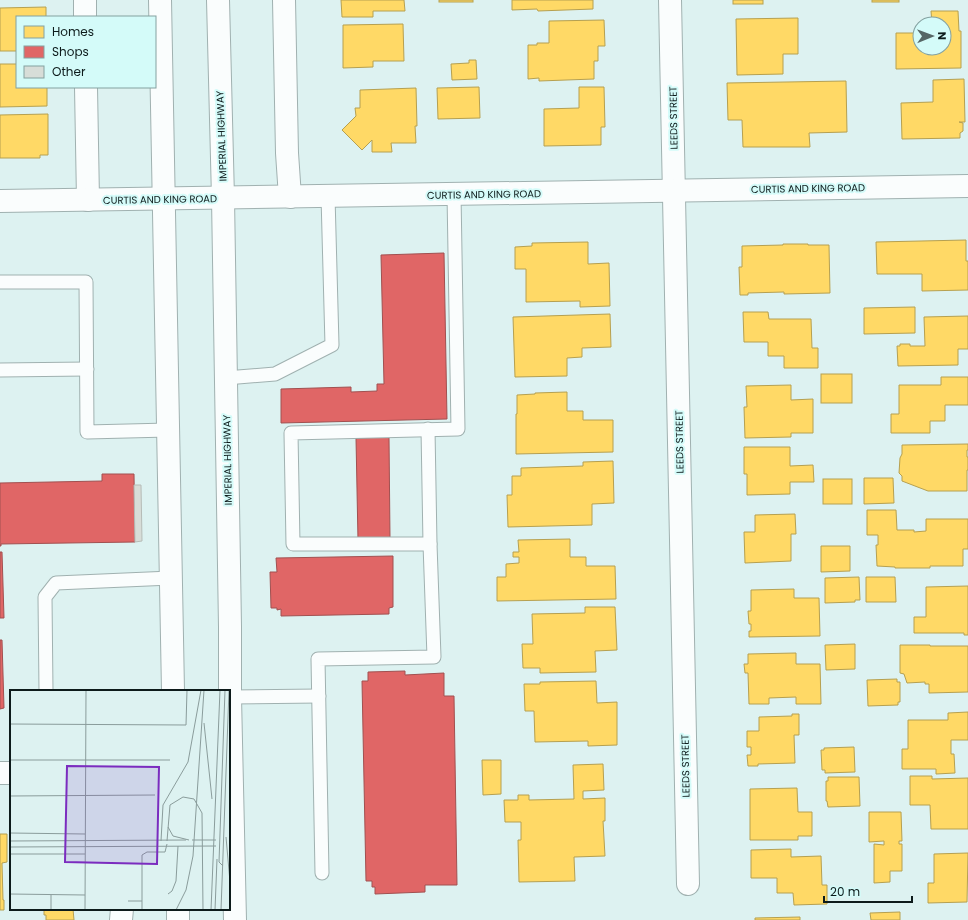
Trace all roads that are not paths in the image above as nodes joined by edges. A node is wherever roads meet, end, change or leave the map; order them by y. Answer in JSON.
{"nodes":[{"id":1,"x":85,"y":0,"type":"edge"},
{"id":2,"x":160,"y":0,"type":"edge"},
{"id":3,"x":218,"y":0,"type":"edge"},
{"id":4,"x":284,"y":0,"type":"edge"},
{"id":5,"x":670,"y":0,"type":"edge"},
{"id":6,"x":85,"y":16,"type":"edge"},
{"id":7,"x":86,"y":88,"type":"edge"},
{"id":8,"x":968,"y":186,"type":"edge"},
{"id":9,"x":674,"y":191,"type":"junction"},
{"id":10,"x":454,"y":194,"type":"junction"},
{"id":11,"x":290,"y":196,"type":"junction"},
{"id":12,"x":328,"y":196,"type":"junction"},
{"id":13,"x":223,"y":198,"type":"junction"},
{"id":14,"x":164,"y":199,"type":"junction"},
{"id":15,"x":88,"y":200,"type":"junction"},
{"id":16,"x":0,"y":201,"type":"edge"},
{"id":17,"x":0,"y":282,"type":"edge"},
{"id":18,"x":87,"y":369,"type":"junction"},
{"id":19,"x":0,"y":370,"type":"edge"},
{"id":20,"x":226,"y":378,"type":"junction"},
{"id":21,"x":428,"y":429,"type":"junction"},
{"id":22,"x":168,"y":430,"type":"junction"},
{"id":23,"x":430,"y":544,"type":"junction"},
{"id":24,"x":171,"y":578,"type":"junction"},
{"id":25,"x":46,"y":690,"type":"edge"},
{"id":26,"x":173,"y":690,"type":"edge"},
{"id":27,"x":319,"y":696,"type":"junction"},
{"id":28,"x":230,"y":697,"type":"junction"},
{"id":29,"x":322,"y":873,"type":"dead end"},
{"id":30,"x":688,"y":884,"type":"dead end"},
{"id":31,"x":235,"y":920,"type":"edge"}],
"edges":[{"from":1,"to":6,"type":"street"},
{"from":2,"to":14,"type":"street"},
{"from":3,"to":13,"type":"street","name":"IMPERIAL HIGHWAY"},
{"from":4,"to":11,"type":"street"},
{"from":5,"to":9,"type":"street","name":"LEEDS STREET"},
{"from":7,"to":15,"type":"street"},
{"from":8,"to":9,"type":"street","name":"CURTIS AND KING ROAD"},
{"from":9,"to":10,"type":"street","name":"CURTIS AND KING ROAD"},
{"from":9,"to":30,"type":"street","name":"LEEDS STREET"},
{"from":10,"to":12,"type":"street","name":"CURTIS AND KING ROAD"},
{"from":10,"to":21,"type":"lane"},
{"from":11,"to":12,"type":"street","name":"CURTIS AND KING ROAD"},
{"from":11,"to":13,"type":"street","name":"CURTIS AND KING ROAD"},
{"from":12,"to":20,"type":"lane"},
{"from":13,"to":14,"type":"street","name":"CURTIS AND KING ROAD"},
{"from":13,"to":20,"type":"street","name":"IMPERIAL HIGHWAY"},
{"from":14,"to":15,"type":"street","name":"CURTIS AND KING ROAD"},
{"from":14,"to":22,"type":"street"},
{"from":15,"to":16,"type":"street","name":"CURTIS AND KING ROAD"},
{"from":17,"to":18,"type":"lane"},
{"from":18,"to":19,"type":"lane"},
{"from":18,"to":22,"type":"lane"},
{"from":20,"to":28,"type":"street","name":"IMPERIAL HIGHWAY"},
{"from":21,"to":23,"type":"lane"},
{"from":21,"to":23,"type":"lane"},
{"from":22,"to":24,"type":"street"},
{"from":23,"to":27,"type":"lane"},
{"from":24,"to":25,"type":"lane"},
{"from":24,"to":26,"type":"street"},
{"from":27,"to":28,"type":"lane"},
{"from":27,"to":29,"type":"lane"},
{"from":28,"to":31,"type":"street","name":"IMPERIAL HIGHWAY"}]}
